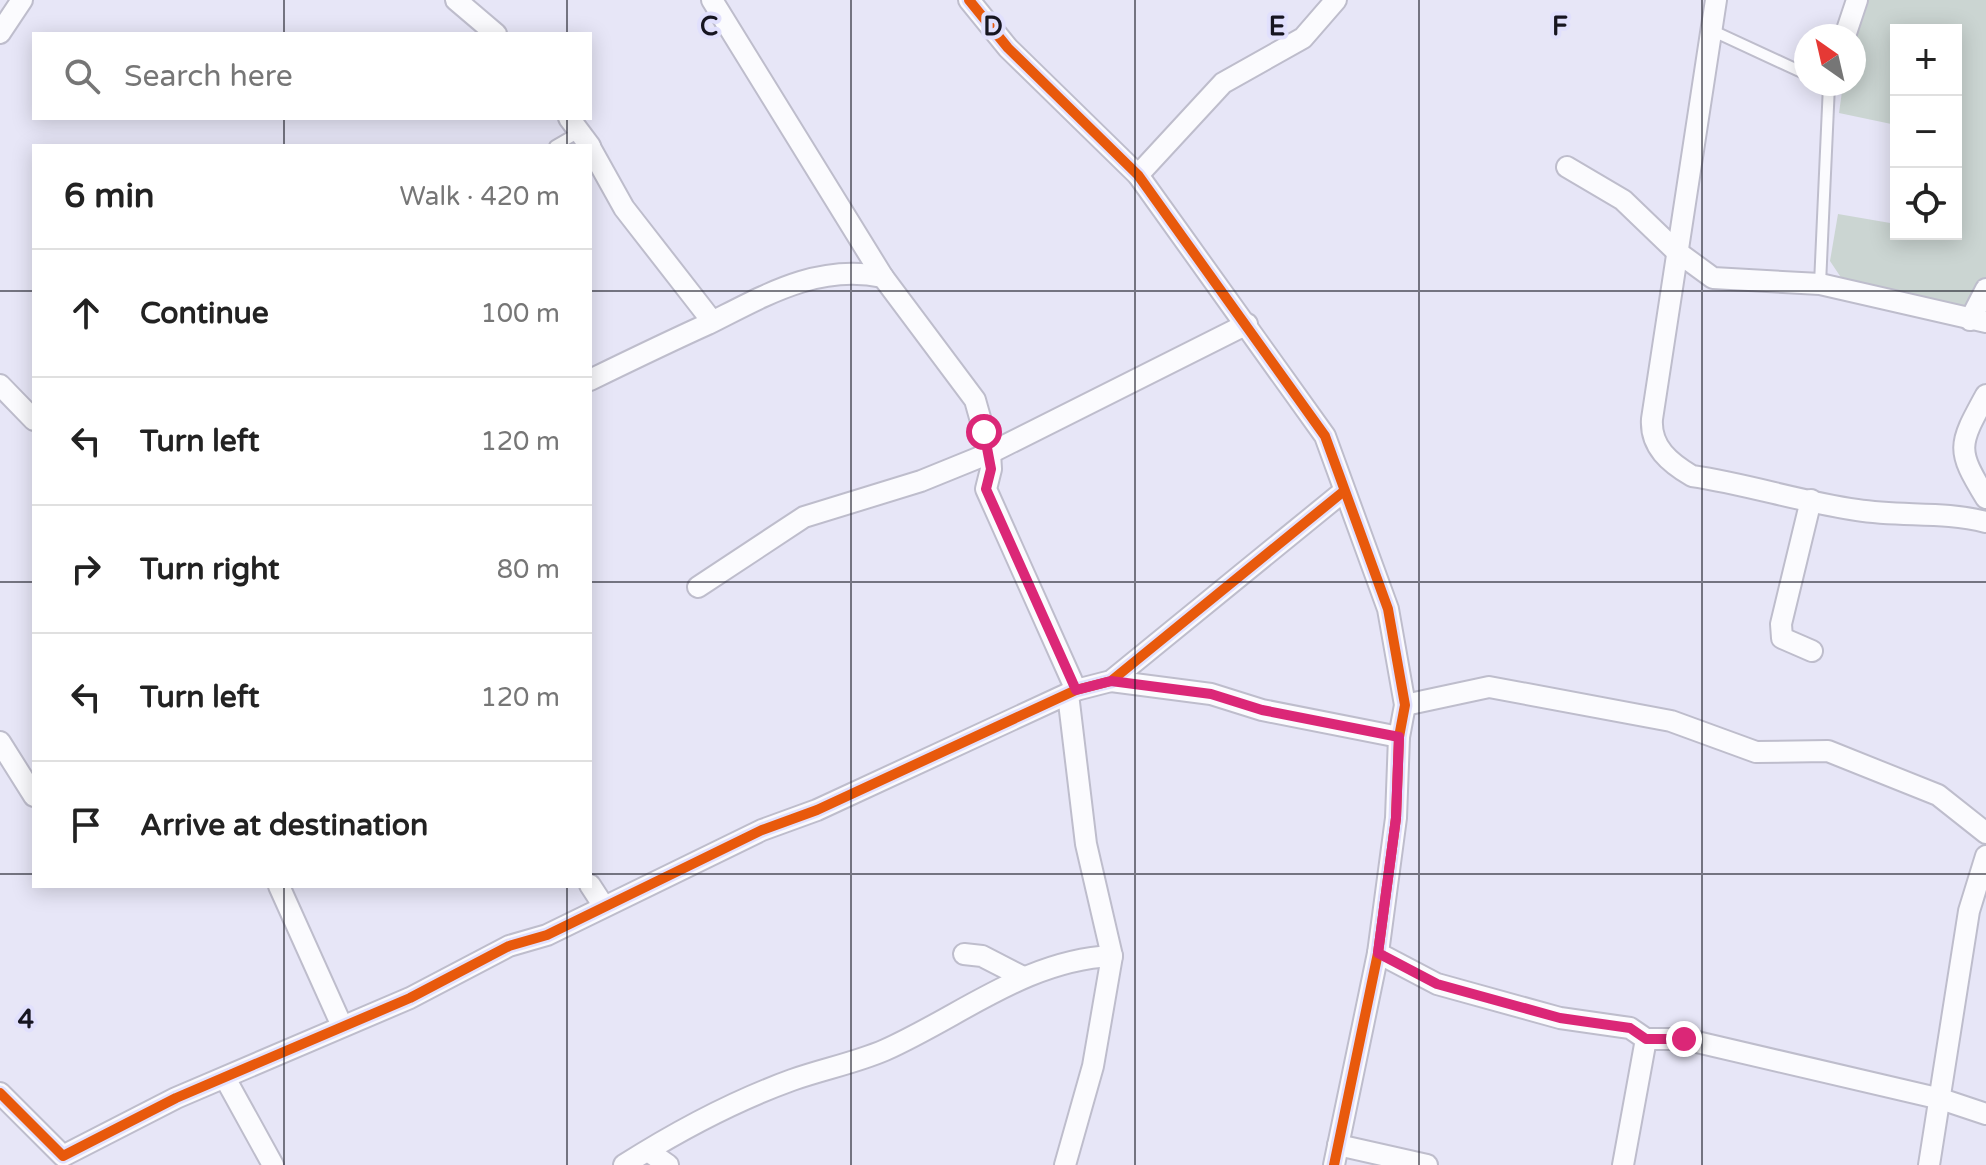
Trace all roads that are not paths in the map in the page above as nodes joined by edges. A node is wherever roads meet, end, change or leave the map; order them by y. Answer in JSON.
{"nodes":[{"id":1,"x":22,"y":0,"type":"edge"},
{"id":2,"x":456,"y":0,"type":"edge"},
{"id":3,"x":712,"y":0,"type":"edge"},
{"id":4,"x":969,"y":0,"type":"edge"},
{"id":5,"x":1336,"y":0,"type":"edge"},
{"id":6,"x":1716,"y":0,"type":"edge"},
{"id":7,"x":1857,"y":0,"type":"edge"},
{"id":8,"x":1849,"y":24,"type":"edge"},
{"id":9,"x":1709,"y":29,"type":"junction"},
{"id":10,"x":494,"y":32,"type":"edge"},
{"id":11,"x":0,"y":33,"type":"edge"},
{"id":12,"x":1794,"y":68,"type":"edge"},
{"id":13,"x":1828,"y":96,"type":"edge"},
{"id":14,"x":582,"y":136,"type":"edge"},
{"id":15,"x":560,"y":144,"type":"edge"},
{"id":16,"x":592,"y":153,"type":"edge"},
{"id":17,"x":1567,"y":167,"type":"dead end"},
{"id":18,"x":1138,"y":175,"type":"junction"},
{"id":19,"x":1676,"y":251,"type":"junction"},
{"id":20,"x":883,"y":277,"type":"junction"},
{"id":21,"x":1820,"y":284,"type":"junction"},
{"id":22,"x":1986,"y":289,"type":"edge"},
{"id":23,"x":712,"y":321,"type":"junction"},
{"id":24,"x":1978,"y":321,"type":"edge"},
{"id":25,"x":1247,"y":324,"type":"junction"},
{"id":26,"x":592,"y":379,"type":"edge"},
{"id":27,"x":0,"y":385,"type":"edge"},
{"id":28,"x":1986,"y":395,"type":"edge"},
{"id":29,"x":32,"y":418,"type":"edge"},
{"id":30,"x":990,"y":453,"type":"junction"},
{"id":31,"x":1344,"y":491,"type":"junction"},
{"id":32,"x":1986,"y":498,"type":"edge"},
{"id":33,"x":1811,"y":500,"type":"junction"},
{"id":34,"x":1986,"y":522,"type":"edge"},
{"id":35,"x":698,"y":587,"type":"dead end"},
{"id":36,"x":1812,"y":651,"type":"dead end"},
{"id":37,"x":1111,"y":681,"type":"junction"},
{"id":38,"x":1072,"y":692,"type":"junction"},
{"id":39,"x":1405,"y":705,"type":"junction"},
{"id":40,"x":1399,"y":737,"type":"junction"},
{"id":41,"x":0,"y":742,"type":"edge"},
{"id":42,"x":32,"y":793,"type":"edge"},
{"id":43,"x":1986,"y":833,"type":"edge"},
{"id":44,"x":1986,"y":856,"type":"edge"},
{"id":45,"x":280,"y":888,"type":"edge"},
{"id":46,"x":592,"y":888,"type":"edge"},
{"id":47,"x":603,"y":905,"type":"junction"},
{"id":48,"x":1378,"y":953,"type":"junction"},
{"id":49,"x":964,"y":954,"type":"dead end"},
{"id":50,"x":1112,"y":956,"type":"junction"},
{"id":51,"x":1023,"y":977,"type":"junction"},
{"id":52,"x":342,"y":1026,"type":"junction"},
{"id":53,"x":1646,"y":1039,"type":"junction"},
{"id":54,"x":225,"y":1078,"type":"junction"},
{"id":55,"x":0,"y":1093,"type":"edge"},
{"id":56,"x":1941,"y":1099,"type":"junction"},
{"id":57,"x":1983,"y":1118,"type":"edge"},
{"id":58,"x":648,"y":1151,"type":"junction"},
{"id":59,"x":1336,"y":1155,"type":"edge"},
{"id":60,"x":56,"y":1160,"type":"edge"},
{"id":61,"x":273,"y":1165,"type":"edge"},
{"id":62,"x":624,"y":1165,"type":"edge"},
{"id":63,"x":668,"y":1165,"type":"edge"},
{"id":64,"x":1065,"y":1165,"type":"edge"},
{"id":65,"x":1427,"y":1165,"type":"edge"},
{"id":66,"x":1623,"y":1165,"type":"edge"},
{"id":67,"x":1929,"y":1165,"type":"edge"}],
"edges":[{"from":1,"to":11,"type":"street"},
{"from":2,"to":10,"type":"street"},
{"from":3,"to":20,"type":"street"},
{"from":4,"to":18,"type":"street"},
{"from":5,"to":18,"type":"street"},
{"from":6,"to":9,"type":"street"},
{"from":7,"to":8,"type":"street"},
{"from":9,"to":12,"type":"lane"},
{"from":9,"to":19,"type":"street"},
{"from":13,"to":21,"type":"lane"},
{"from":14,"to":15,"type":"lane"},
{"from":16,"to":23,"type":"street"},
{"from":17,"to":19,"type":"street"},
{"from":18,"to":25,"type":"street"},
{"from":19,"to":21,"type":"street"},
{"from":19,"to":33,"type":"street"},
{"from":20,"to":23,"type":"street"},
{"from":20,"to":30,"type":"street"},
{"from":21,"to":24,"type":"street"},
{"from":22,"to":24,"type":"street"},
{"from":23,"to":26,"type":"street"},
{"from":25,"to":30,"type":"street"},
{"from":25,"to":31,"type":"street"},
{"from":27,"to":29,"type":"street"},
{"from":28,"to":32,"type":"street"},
{"from":30,"to":35,"type":"street"},
{"from":30,"to":38,"type":"street"},
{"from":31,"to":37,"type":"street"},
{"from":31,"to":39,"type":"street"},
{"from":33,"to":34,"type":"street"},
{"from":33,"to":36,"type":"street"},
{"from":37,"to":38,"type":"street"},
{"from":37,"to":40,"type":"street"},
{"from":38,"to":47,"type":"street"},
{"from":38,"to":50,"type":"street"},
{"from":39,"to":40,"type":"street"},
{"from":39,"to":43,"type":"street"},
{"from":40,"to":48,"type":"street"},
{"from":41,"to":42,"type":"street"},
{"from":44,"to":56,"type":"street"},
{"from":45,"to":52,"type":"street"},
{"from":46,"to":47,"type":"street"},
{"from":47,"to":52,"type":"street"},
{"from":48,"to":53,"type":"street"},
{"from":48,"to":59,"type":"street"},
{"from":49,"to":51,"type":"street"},
{"from":50,"to":51,"type":"street"},
{"from":50,"to":64,"type":"street"},
{"from":51,"to":58,"type":"street"},
{"from":52,"to":54,"type":"street"},
{"from":53,"to":56,"type":"street"},
{"from":53,"to":66,"type":"street"},
{"from":54,"to":60,"type":"street"},
{"from":54,"to":61,"type":"street"},
{"from":55,"to":60,"type":"street"},
{"from":56,"to":57,"type":"street"},
{"from":56,"to":67,"type":"street"},
{"from":58,"to":62,"type":"street"},
{"from":58,"to":63,"type":"street"},
{"from":59,"to":65,"type":"street"}]}
